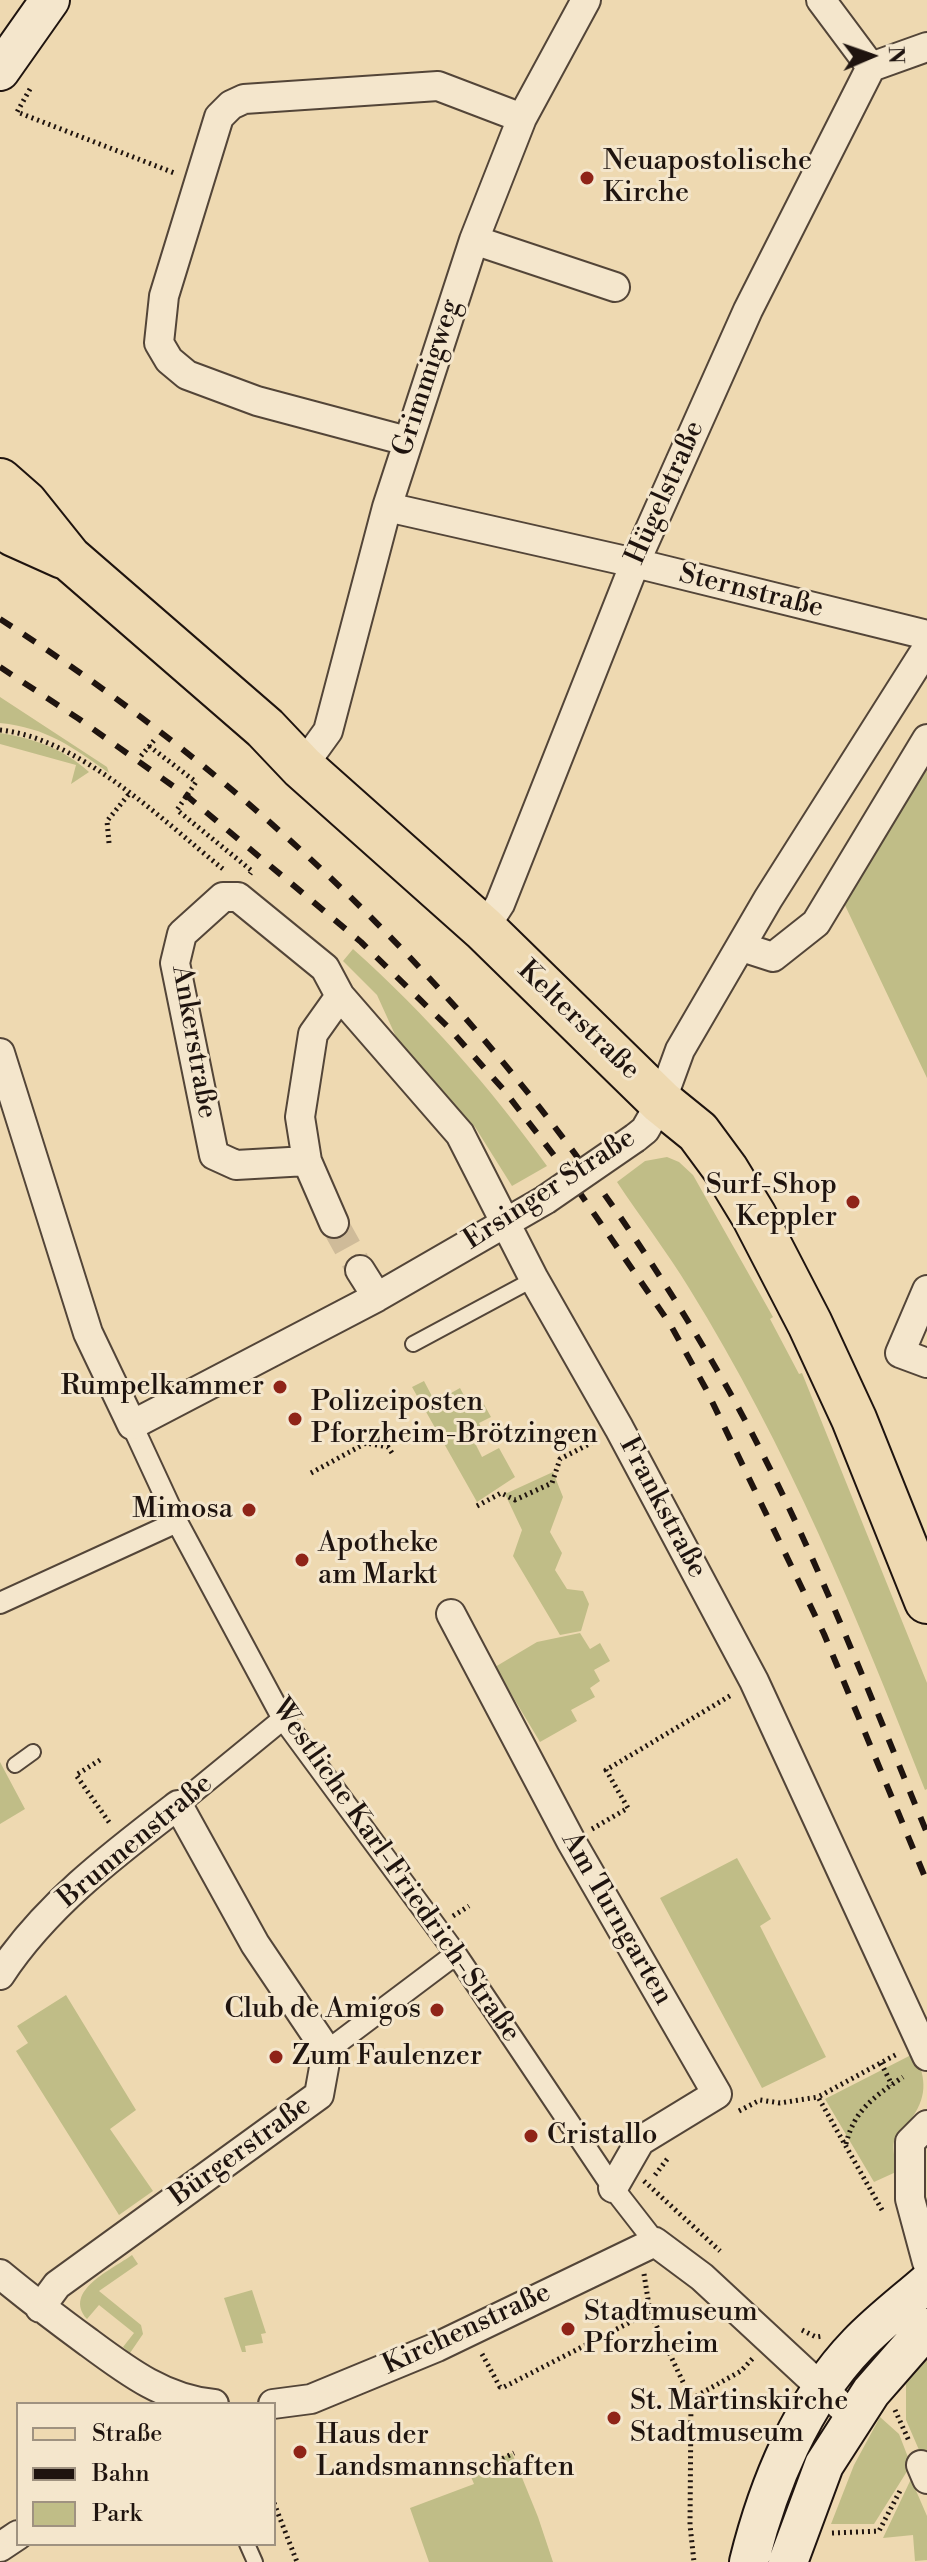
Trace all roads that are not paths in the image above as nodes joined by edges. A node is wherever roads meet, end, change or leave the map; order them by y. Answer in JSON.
{"nodes":[{"id":1,"x":586,"y":0,"type":"edge"},
{"id":2,"x":821,"y":0,"type":"edge"},
{"id":3,"x":44,"y":2,"type":"edge"},
{"id":4,"x":927,"y":47,"type":"edge"},
{"id":5,"x":871,"y":67,"type":"junction"},
{"id":6,"x":16,"y":78,"type":"edge"},
{"id":7,"x":522,"y":118,"type":"junction"},
{"id":8,"x":474,"y":240,"type":"junction"},
{"id":9,"x":615,"y":287,"type":"dead end"},
{"id":10,"x":407,"y":441,"type":"junction"},
{"id":11,"x":0,"y":481,"type":"edge"},
{"id":12,"x":387,"y":507,"type":"junction"},
{"id":13,"x":0,"y":525,"type":"edge"},
{"id":14,"x":69,"y":558,"type":"junction"},
{"id":15,"x":635,"y":563,"type":"junction"},
{"id":16,"x":927,"y":635,"type":"edge"},
{"id":17,"x":927,"y":648,"type":"edge"},
{"id":18,"x":927,"y":739,"type":"edge"},
{"id":19,"x":302,"y":767,"type":"junction"},
{"id":20,"x":484,"y":929,"type":"junction"},
{"id":21,"x":742,"y":947,"type":"junction"},
{"id":22,"x":340,"y":996,"type":"junction"},
{"id":23,"x":0,"y":1053,"type":"edge"},
{"id":24,"x":5,"y":1090,"type":"edge"},
{"id":25,"x":661,"y":1102,"type":"junction"},
{"id":26,"x":306,"y":1175,"type":"junction"},
{"id":27,"x":507,"y":1222,"type":"junction"},
{"id":28,"x":334,"y":1223,"type":"tunnel mouth"},
{"id":29,"x":360,"y":1270,"type":"tunnel mouth"},
{"id":30,"x":534,"y":1279,"type":"junction"},
{"id":31,"x":927,"y":1290,"type":"edge"},
{"id":32,"x":377,"y":1297,"type":"junction"},
{"id":33,"x":413,"y":1344,"type":"dead end"},
{"id":34,"x":927,"y":1363,"type":"edge"},
{"id":35,"x":132,"y":1425,"type":"junction"},
{"id":36,"x":177,"y":1522,"type":"junction"},
{"id":37,"x":927,"y":1601,"type":"edge"},
{"id":38,"x":0,"y":1603,"type":"edge"},
{"id":39,"x":458,"y":1611,"type":"dead end"},
{"id":40,"x":283,"y":1719,"type":"junction"},
{"id":41,"x":33,"y":1752,"type":"dead end"},
{"id":42,"x":15,"y":1765,"type":"dead end"},
{"id":43,"x":178,"y":1805,"type":"junction"},
{"id":44,"x":456,"y":1954,"type":"junction"},
{"id":45,"x":0,"y":1975,"type":"edge"},
{"id":46,"x":924,"y":2048,"type":"edge"},
{"id":47,"x":327,"y":2051,"type":"junction"},
{"id":48,"x":927,"y":2125,"type":"edge"},
{"id":49,"x":628,"y":2181,"type":"junction"},
{"id":50,"x":655,"y":2242,"type":"junction"},
{"id":51,"x":927,"y":2262,"type":"edge"},
{"id":52,"x":0,"y":2274,"type":"edge"},
{"id":53,"x":927,"y":2283,"type":"edge"},
{"id":54,"x":40,"y":2308,"type":"junction"},
{"id":55,"x":927,"y":2328,"type":"edge"},
{"id":56,"x":821,"y":2389,"type":"junction"},
{"id":57,"x":201,"y":2402,"type":"edge"},
{"id":58,"x":276,"y":2404,"type":"edge"},
{"id":59,"x":854,"y":2418,"type":"junction"},
{"id":60,"x":792,"y":2548,"type":"edge"},
{"id":61,"x":749,"y":2562,"type":"edge"}],
"edges":[{"from":1,"to":7,"type":"street","name":"Grimmigweg"},
{"from":2,"to":5,"type":"street"},
{"from":3,"to":6,"type":"main road"},
{"from":4,"to":5,"type":"street"},
{"from":5,"to":15,"type":"street","name":"Hügelstraße"},
{"from":7,"to":8,"type":"street","name":"Grimmigweg"},
{"from":7,"to":10,"type":"street"},
{"from":8,"to":9,"type":"street"},
{"from":8,"to":10,"type":"street","name":"Grimmigweg"},
{"from":10,"to":12,"type":"street","name":"Grimmigweg"},
{"from":11,"to":14,"type":"main road","name":"Kelterstraße"},
{"from":12,"to":15,"type":"street","name":"Sternstraße"},
{"from":12,"to":19,"type":"street","name":"Grimmigweg"},
{"from":13,"to":14,"type":"main road","name":"Kelterstraße"},
{"from":14,"to":19,"type":"main road","name":"Kelterstraße"},
{"from":15,"to":16,"type":"street","name":"Sternstraße"},
{"from":15,"to":20,"type":"street","name":"Hügelstraße"},
{"from":17,"to":21,"type":"street","name":"Ersinger Straße"},
{"from":18,"to":21,"type":"street"},
{"from":19,"to":20,"type":"main road","name":"Kelterstraße"},
{"from":20,"to":25,"type":"main road","name":"Kelterstraße"},
{"from":21,"to":25,"type":"street","name":"Ersinger Straße"},
{"from":22,"to":26,"type":"street"},
{"from":22,"to":26,"type":"street","name":"Ankerstraße"},
{"from":22,"to":27,"type":"street","name":"Frankstraße"},
{"from":23,"to":24,"type":"street","name":"Westliche Karl-Friedrich-Straße"},
{"from":24,"to":35,"type":"street","name":"Westliche Karl-Friedrich-Straße"},
{"from":25,"to":27,"type":"street","name":"Ersinger Straße","bridge":true},
{"from":25,"to":37,"type":"main road","name":"Kelterstraße"},
{"from":26,"to":28,"type":"street"},
{"from":27,"to":30,"type":"street","name":"Frankstraße"},
{"from":27,"to":32,"type":"street","name":"Ersinger Straße"},
{"from":29,"to":32,"type":"street"},
{"from":30,"to":33,"type":"lane"},
{"from":30,"to":46,"type":"street","name":"Frankstraße"},
{"from":31,"to":34,"type":"street"},
{"from":32,"to":35,"type":"street","name":"Ersinger Straße"},
{"from":35,"to":36,"type":"street","name":"Westliche Karl-Friedrich-Straße"},
{"from":36,"to":38,"type":"street"},
{"from":36,"to":40,"type":"street","name":"Westliche Karl-Friedrich-Straße"},
{"from":39,"to":49,"type":"street","name":"Am Turngarten"},
{"from":40,"to":43,"type":"street","name":"Brunnenstraße"},
{"from":40,"to":44,"type":"street","name":"Westliche Karl-Friedrich-Straße"},
{"from":41,"to":42,"type":"lane"},
{"from":43,"to":45,"type":"street","name":"Brunnenstraße"},
{"from":43,"to":47,"type":"street"},
{"from":44,"to":47,"type":"street"},
{"from":44,"to":49,"type":"street","name":"Westliche Karl-Friedrich-Straße"},
{"from":47,"to":54,"type":"street","name":"Bürgerstraße"},
{"from":48,"to":51,"type":"street"},
{"from":49,"to":50,"type":"street","name":"Westliche Karl-Friedrich-Straße"},
{"from":50,"to":56,"type":"street","name":"Westliche Karl-Friedrich-Straße"},
{"from":50,"to":58,"type":"street","name":"Kirchenstraße"},
{"from":52,"to":54,"type":"street"},
{"from":53,"to":56,"type":"main road"},
{"from":54,"to":57,"type":"street"},
{"from":55,"to":59,"type":"main road"},
{"from":56,"to":59,"type":"street","name":"Westliche Karl-Friedrich-Straße"},
{"from":56,"to":61,"type":"main road"},
{"from":59,"to":60,"type":"main road"}]}
